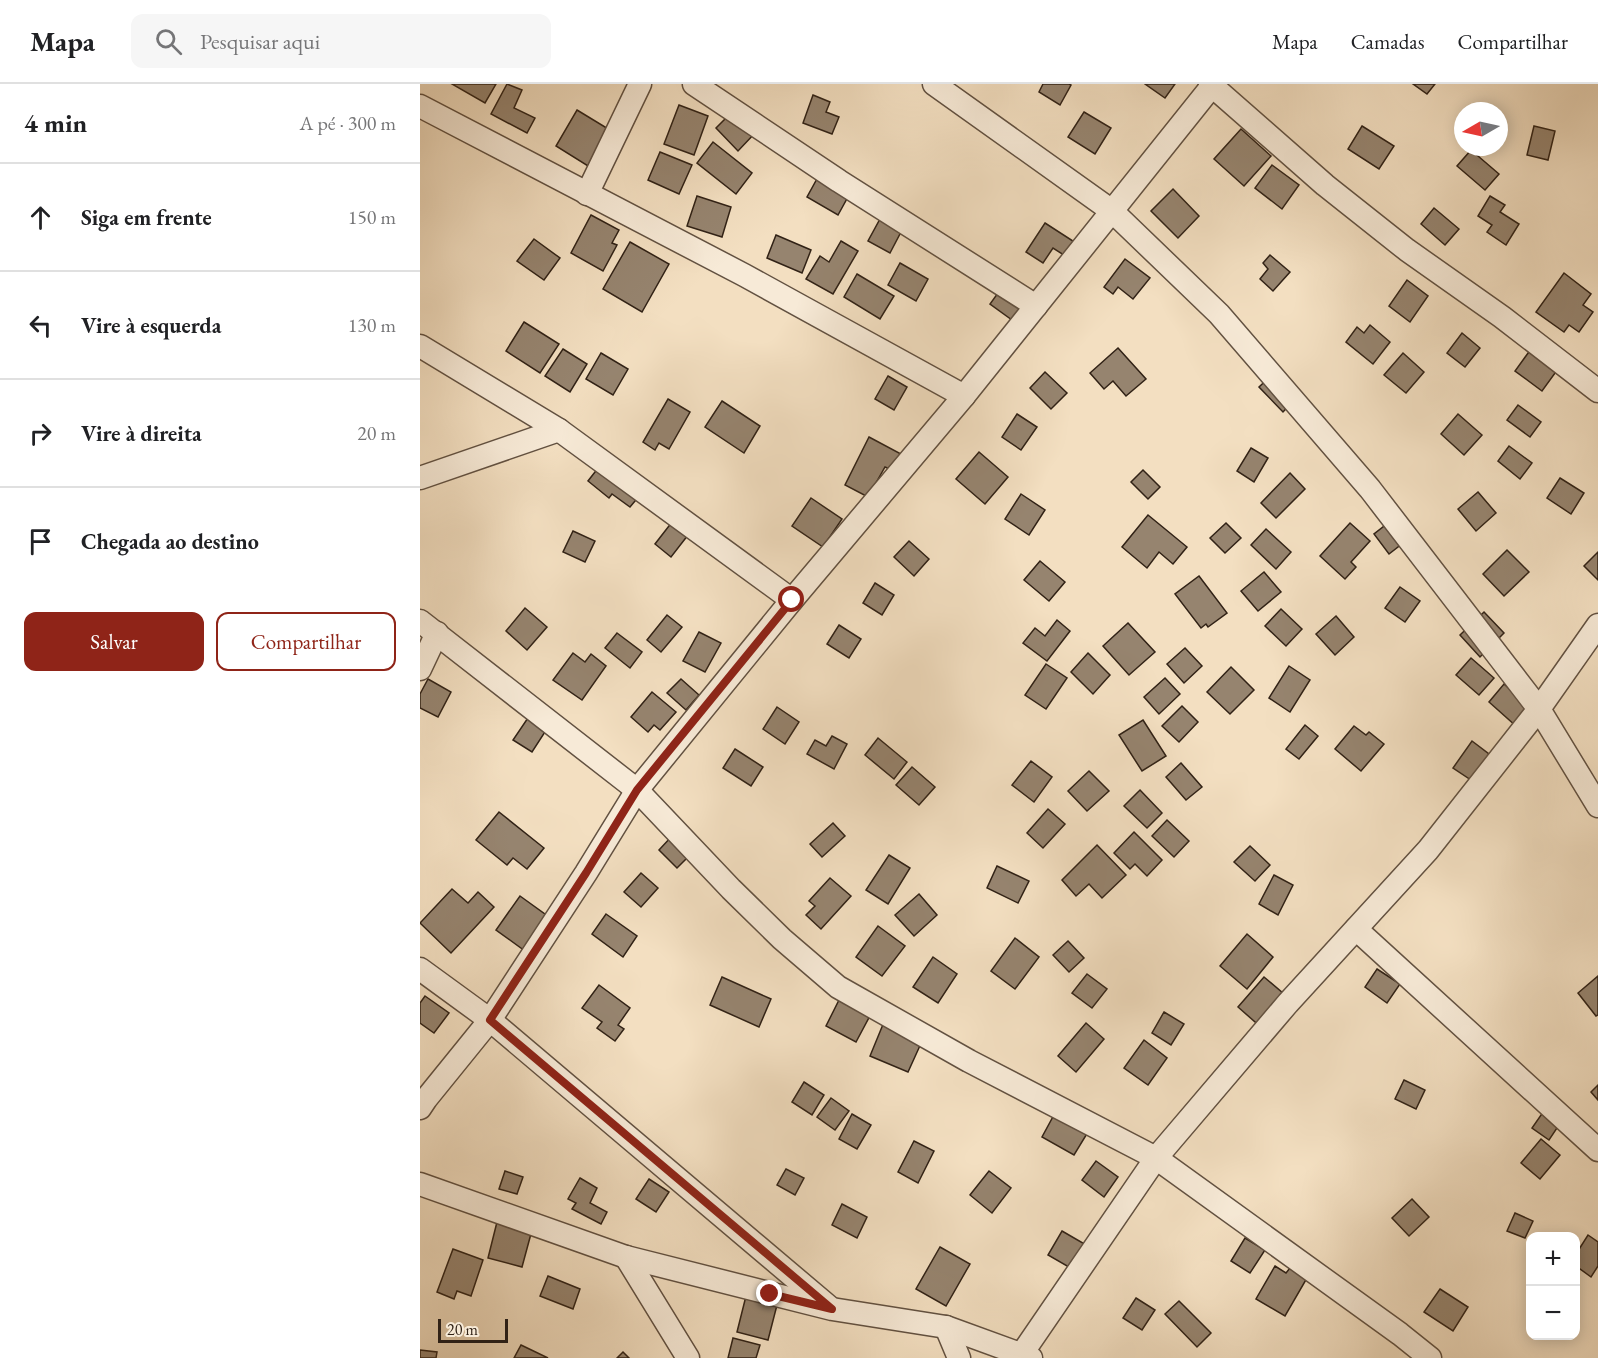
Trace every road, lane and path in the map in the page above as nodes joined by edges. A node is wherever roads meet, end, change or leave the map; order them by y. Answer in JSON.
{"nodes":[{"id":1,"x":640,"y":84,"type":"edge"},
{"id":2,"x":694,"y":84,"type":"edge"},
{"id":3,"x":934,"y":84,"type":"edge"},
{"id":4,"x":1211,"y":85,"type":"edge"},
{"id":5,"x":420,"y":106,"type":"edge"},
{"id":6,"x":587,"y":194,"type":"junction"},
{"id":7,"x":1112,"y":211,"type":"junction"},
{"id":8,"x":1036,"y":306,"type":"junction"},
{"id":9,"x":420,"y":346,"type":"edge"},
{"id":10,"x":1598,"y":391,"type":"edge"},
{"id":11,"x":964,"y":396,"type":"junction"},
{"id":12,"x":559,"y":430,"type":"junction"},
{"id":13,"x":420,"y":478,"type":"edge"},
{"id":14,"x":792,"y":600,"type":"junction"},
{"id":15,"x":1598,"y":625,"type":"edge"},
{"id":16,"x":428,"y":627,"type":"edge"},
{"id":17,"x":420,"y":669,"type":"edge"},
{"id":18,"x":1539,"y":710,"type":"junction"},
{"id":19,"x":637,"y":790,"type":"junction"},
{"id":20,"x":1598,"y":806,"type":"edge"},
{"id":21,"x":1356,"y":929,"type":"junction"},
{"id":22,"x":420,"y":969,"type":"edge"},
{"id":23,"x":490,"y":1020,"type":"junction"},
{"id":24,"x":420,"y":1108,"type":"edge"},
{"id":25,"x":1598,"y":1150,"type":"edge"},
{"id":26,"x":1156,"y":1158,"type":"junction"},
{"id":27,"x":420,"y":1184,"type":"edge"},
{"id":28,"x":626,"y":1257,"type":"junction"},
{"id":29,"x":832,"y":1309,"type":"junction"},
{"id":30,"x":945,"y":1327,"type":"junction"},
{"id":31,"x":1024,"y":1357,"type":"edge"},
{"id":32,"x":688,"y":1358,"type":"edge"},
{"id":33,"x":959,"y":1358,"type":"edge"},
{"id":34,"x":1430,"y":1358,"type":"edge"}],
"edges":[{"from":1,"to":6,"type":"street"},
{"from":2,"to":8,"type":"street"},
{"from":3,"to":7,"type":"street"},
{"from":4,"to":7,"type":"street"},
{"from":4,"to":10,"type":"street"},
{"from":5,"to":6,"type":"street"},
{"from":6,"to":11,"type":"street"},
{"from":7,"to":8,"type":"street"},
{"from":7,"to":18,"type":"street"},
{"from":8,"to":11,"type":"street"},
{"from":9,"to":12,"type":"street"},
{"from":11,"to":14,"type":"street"},
{"from":12,"to":13,"type":"street"},
{"from":12,"to":14,"type":"street"},
{"from":14,"to":19,"type":"street"},
{"from":15,"to":18,"type":"street"},
{"from":16,"to":17,"type":"street"},
{"from":16,"to":19,"type":"street"},
{"from":18,"to":20,"type":"street"},
{"from":18,"to":21,"type":"street"},
{"from":19,"to":23,"type":"street"},
{"from":19,"to":26,"type":"street"},
{"from":21,"to":25,"type":"street"},
{"from":21,"to":26,"type":"street"},
{"from":22,"to":23,"type":"street"},
{"from":23,"to":24,"type":"street"},
{"from":23,"to":29,"type":"street"},
{"from":26,"to":31,"type":"street"},
{"from":26,"to":34,"type":"street"},
{"from":27,"to":28,"type":"street"},
{"from":28,"to":29,"type":"street"},
{"from":28,"to":32,"type":"street"},
{"from":29,"to":30,"type":"street"},
{"from":30,"to":31,"type":"street"},
{"from":30,"to":33,"type":"street"}]}
